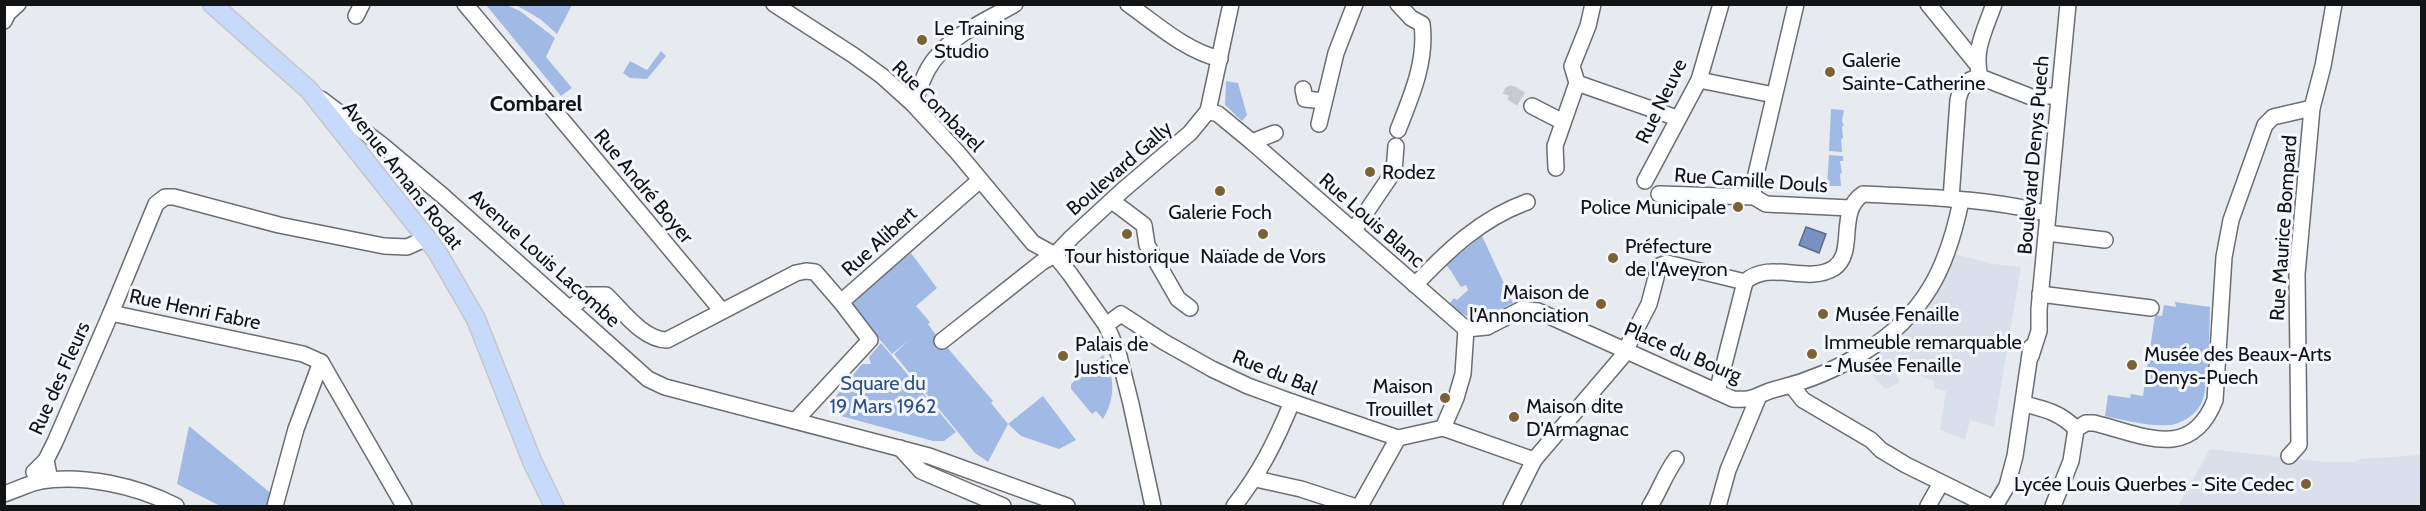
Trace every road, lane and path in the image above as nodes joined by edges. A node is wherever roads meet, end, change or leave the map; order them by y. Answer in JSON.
{"nodes":[{"id":1,"x":18,"y":4,"type":"edge"},
{"id":2,"x":212,"y":4,"type":"edge"},
{"id":3,"x":465,"y":4,"type":"edge"},
{"id":4,"x":774,"y":4,"type":"edge"},
{"id":5,"x":1015,"y":4,"type":"edge"},
{"id":6,"x":1128,"y":4,"type":"edge"},
{"id":7,"x":1231,"y":4,"type":"edge"},
{"id":8,"x":1355,"y":4,"type":"edge"},
{"id":9,"x":1398,"y":4,"type":"edge"},
{"id":10,"x":1593,"y":4,"type":"edge"},
{"id":11,"x":1721,"y":4,"type":"edge"},
{"id":12,"x":1796,"y":4,"type":"edge"},
{"id":13,"x":1928,"y":4,"type":"edge"},
{"id":14,"x":1994,"y":4,"type":"edge"},
{"id":15,"x":2068,"y":4,"type":"edge"},
{"id":16,"x":2334,"y":4,"type":"edge"},
{"id":17,"x":4,"y":21,"type":"edge"},
{"id":18,"x":1220,"y":59,"type":"junction"},
{"id":19,"x":1978,"y":64,"type":"junction"},
{"id":20,"x":1699,"y":80,"type":"junction"},
{"id":21,"x":1577,"y":83,"type":"junction"},
{"id":22,"x":1303,"y":89,"type":"dead end"},
{"id":23,"x":309,"y":90,"type":"junction"},
{"id":24,"x":1774,"y":95,"type":"junction"},
{"id":25,"x":2059,"y":96,"type":"junction"},
{"id":26,"x":1324,"y":101,"type":"junction"},
{"id":27,"x":913,"y":104,"type":"junction"},
{"id":28,"x":1532,"y":106,"type":"tunnel mouth"},
{"id":29,"x":2312,"y":108,"type":"junction"},
{"id":30,"x":1208,"y":111,"type":"junction"},
{"id":31,"x":1677,"y":118,"type":"junction"},
{"id":32,"x":1563,"y":122,"type":"junction"},
{"id":33,"x":1319,"y":124,"type":"dead end"},
{"id":34,"x":1275,"y":133,"type":"dead end"},
{"id":35,"x":1252,"y":142,"type":"junction"},
{"id":36,"x":1556,"y":168,"type":"dead end"},
{"id":37,"x":980,"y":180,"type":"junction"},
{"id":38,"x":1645,"y":181,"type":"dead end"},
{"id":39,"x":1659,"y":194,"type":"dead end"},
{"id":40,"x":1754,"y":197,"type":"junction"},
{"id":41,"x":1956,"y":200,"type":"junction"},
{"id":42,"x":1112,"y":201,"type":"junction"},
{"id":43,"x":1527,"y":202,"type":"dead end"},
{"id":44,"x":1850,"y":208,"type":"junction"},
{"id":45,"x":2048,"y":214,"type":"junction"},
{"id":46,"x":1354,"y":230,"type":"junction"},
{"id":47,"x":2047,"y":233,"type":"junction"},
{"id":48,"x":427,"y":237,"type":"junction"},
{"id":49,"x":2105,"y":240,"type":"dead end"},
{"id":50,"x":1055,"y":255,"type":"junction"},
{"id":51,"x":1745,"y":282,"type":"junction"},
{"id":52,"x":1415,"y":285,"type":"junction"},
{"id":53,"x":2040,"y":301,"type":"junction"},
{"id":54,"x":841,"y":302,"type":"junction"},
{"id":55,"x":1190,"y":308,"type":"dead end"},
{"id":56,"x":2151,"y":308,"type":"dead end"},
{"id":57,"x":569,"y":309,"type":"junction"},
{"id":58,"x":722,"y":311,"type":"junction"},
{"id":59,"x":111,"y":313,"type":"junction"},
{"id":60,"x":1106,"y":325,"type":"junction"},
{"id":61,"x":1466,"y":329,"type":"junction"},
{"id":62,"x":942,"y":341,"type":"dead end"},
{"id":63,"x":1623,"y":354,"type":"junction"},
{"id":64,"x":321,"y":362,"type":"junction"},
{"id":65,"x":1785,"y":388,"type":"junction"},
{"id":66,"x":1717,"y":392,"type":"junction"},
{"id":67,"x":1758,"y":398,"type":"junction"},
{"id":68,"x":1292,"y":402,"type":"junction"},
{"id":69,"x":2024,"y":404,"type":"junction"},
{"id":70,"x":795,"y":421,"type":"junction"},
{"id":71,"x":1443,"y":428,"type":"junction"},
{"id":72,"x":2076,"y":429,"type":"junction"},
{"id":73,"x":1398,"y":438,"type":"junction"},
{"id":74,"x":900,"y":448,"type":"junction"},
{"id":75,"x":2289,"y":456,"type":"dead end"},
{"id":76,"x":1676,"y":459,"type":"dead end"},
{"id":77,"x":1532,"y":465,"type":"junction"},
{"id":78,"x":1256,"y":479,"type":"junction"},
{"id":79,"x":1936,"y":480,"type":"junction"},
{"id":80,"x":38,"y":482,"type":"junction"},
{"id":81,"x":4,"y":494,"type":"edge"},
{"id":82,"x":1363,"y":501,"type":"edge"},
{"id":83,"x":1994,"y":506,"type":"edge"},
{"id":84,"x":176,"y":507,"type":"edge"},
{"id":85,"x":275,"y":507,"type":"edge"},
{"id":86,"x":404,"y":507,"type":"edge"},
{"id":87,"x":554,"y":507,"type":"edge"},
{"id":88,"x":1003,"y":507,"type":"edge"},
{"id":89,"x":1067,"y":507,"type":"edge"},
{"id":90,"x":1153,"y":507,"type":"edge"},
{"id":91,"x":1234,"y":507,"type":"edge"},
{"id":92,"x":1353,"y":507,"type":"edge"},
{"id":93,"x":1511,"y":507,"type":"edge"},
{"id":94,"x":1650,"y":507,"type":"edge"},
{"id":95,"x":1718,"y":507,"type":"edge"},
{"id":96,"x":1928,"y":507,"type":"edge"},
{"id":97,"x":2053,"y":507,"type":"edge"}],
"edges":[{"from":1,"to":17,"type":"street"},
{"from":2,"to":23,"type":"main road","name":"Avenue Amans Rodat"},
{"from":3,"to":58,"type":"street","name":"Rue André Boyer"},
{"from":4,"to":27,"type":"street","name":"Rue Combarel"},
{"from":5,"to":27,"type":"street"},
{"from":6,"to":18,"type":"street"},
{"from":7,"to":18,"type":"street"},
{"from":8,"to":26,"type":"street"},
{"from":9,"to":46,"type":"street"},
{"from":10,"to":21,"type":"street"},
{"from":11,"to":20,"type":"street","name":"Rue Neuve"},
{"from":12,"to":24,"type":"street"},
{"from":13,"to":19,"type":"street"},
{"from":14,"to":19,"type":"street"},
{"from":15,"to":25,"type":"street","name":"Boulevard Denys Puech"},
{"from":16,"to":29,"type":"street","name":"Rue Maurice Bompard"},
{"from":18,"to":30,"type":"street"},
{"from":19,"to":25,"type":"street"},
{"from":19,"to":41,"type":"street","name":"Place du Bourg"},
{"from":20,"to":24,"type":"street"},
{"from":20,"to":31,"type":"street","name":"Rue Neuve"},
{"from":21,"to":31,"type":"street"},
{"from":21,"to":32,"type":"street"},
{"from":22,"to":26,"type":"street"},
{"from":23,"to":48,"type":"main road","name":"Avenue Amans Rodat"},
{"from":23,"to":57,"type":"street","name":"Avenue Louis Lacombe"},
{"from":24,"to":40,"type":"street"},
{"from":25,"to":45,"type":"street","name":"Boulevard Denys Puech"},
{"from":26,"to":33,"type":"street"},
{"from":27,"to":37,"type":"street","name":"Rue Combarel"},
{"from":28,"to":32,"type":"street"},
{"from":29,"to":72,"type":"street","name":"Rue Maurice Bompard"},
{"from":29,"to":75,"type":"street","name":"Rue Maurice Bompard"},
{"from":30,"to":35,"type":"street","name":"Rue Louis Blanc"},
{"from":30,"to":42,"type":"street","name":"Boulevard Gally"},
{"from":31,"to":38,"type":"street","name":"Rue Neuve"},
{"from":32,"to":36,"type":"street"},
{"from":34,"to":35,"type":"street"},
{"from":35,"to":46,"type":"street","name":"Rue Louis Blanc"},
{"from":37,"to":50,"type":"street","name":"Rue Combarel"},
{"from":37,"to":54,"type":"street","name":"Rue Alibert"},
{"from":39,"to":40,"type":"street","name":"Rue Camille Douls"},
{"from":40,"to":44,"type":"street","name":"Rue Camille Douls"},
{"from":41,"to":44,"type":"street","name":"Rue Camille Douls"},
{"from":41,"to":45,"type":"street","name":"Rue Camille Douls"},
{"from":41,"to":65,"type":"street","name":"Place du Bourg"},
{"from":42,"to":50,"type":"street","name":"Boulevard Gally"},
{"from":42,"to":55,"type":"street"},
{"from":43,"to":52,"type":"street"},
{"from":44,"to":51,"type":"street"},
{"from":45,"to":47,"type":"street","name":"Boulevard Denys Puech"},
{"from":46,"to":52,"type":"street","name":"Rue Louis Blanc"},
{"from":47,"to":49,"type":"street"},
{"from":47,"to":53,"type":"street","name":"Boulevard Denys Puech"},
{"from":48,"to":59,"type":"street","name":"Rue Henri Fabre"},
{"from":48,"to":87,"type":"main road","name":"Avenue Amans Rodat"},
{"from":50,"to":60,"type":"street"},
{"from":50,"to":62,"type":"street","name":"Boulevard Gally"},
{"from":51,"to":63,"type":"street"},
{"from":51,"to":66,"type":"street"},
{"from":52,"to":61,"type":"street","name":"Rue Louis Blanc"},
{"from":53,"to":56,"type":"street"},
{"from":53,"to":69,"type":"street","name":"Boulevard Denys Puech"},
{"from":54,"to":58,"type":"street"},
{"from":54,"to":70,"type":"street","name":"Rue Alibert"},
{"from":57,"to":58,"type":"street"},
{"from":57,"to":70,"type":"street","name":"Avenue Louis Lacombe"},
{"from":59,"to":64,"type":"street","name":"Rue Henri Fabre"},
{"from":59,"to":80,"type":"street","name":"Rue des Fleurs"},
{"from":60,"to":68,"type":"street","name":"Rue du Bal"},
{"from":60,"to":90,"type":"street"},
{"from":61,"to":63,"type":"street","name":"Place du Bourg"},
{"from":61,"to":71,"type":"street"},
{"from":63,"to":66,"type":"street","name":"Place du Bourg"},
{"from":63,"to":77,"type":"street","name":"Place du Bourg"},
{"from":64,"to":85,"type":"street"},
{"from":64,"to":86,"type":"street"},
{"from":65,"to":67,"type":"street","name":"Place du Bourg"},
{"from":65,"to":79,"type":"street"},
{"from":66,"to":67,"type":"street","name":"Place du Bourg"},
{"from":67,"to":95,"type":"street","name":"Place du Bourg"},
{"from":68,"to":73,"type":"street","name":"Rue du Bal"},
{"from":68,"to":78,"type":"street"},
{"from":69,"to":72,"type":"street"},
{"from":69,"to":83,"type":"street","name":"Boulevard Denys Puech"},
{"from":70,"to":74,"type":"street","name":"Avenue Louis Lacombe"},
{"from":71,"to":73,"type":"street"},
{"from":71,"to":77,"type":"street"},
{"from":72,"to":97,"type":"street"},
{"from":73,"to":82,"type":"street"},
{"from":74,"to":88,"type":"street"},
{"from":74,"to":89,"type":"street","name":"Avenue Louis Lacombe"},
{"from":76,"to":94,"type":"street"},
{"from":77,"to":93,"type":"street","name":"Place du Bourg"},
{"from":78,"to":91,"type":"street"},
{"from":78,"to":92,"type":"street"},
{"from":79,"to":83,"type":"street"},
{"from":79,"to":96,"type":"street"},
{"from":80,"to":81,"type":"street"},
{"from":80,"to":84,"type":"street"}]}
